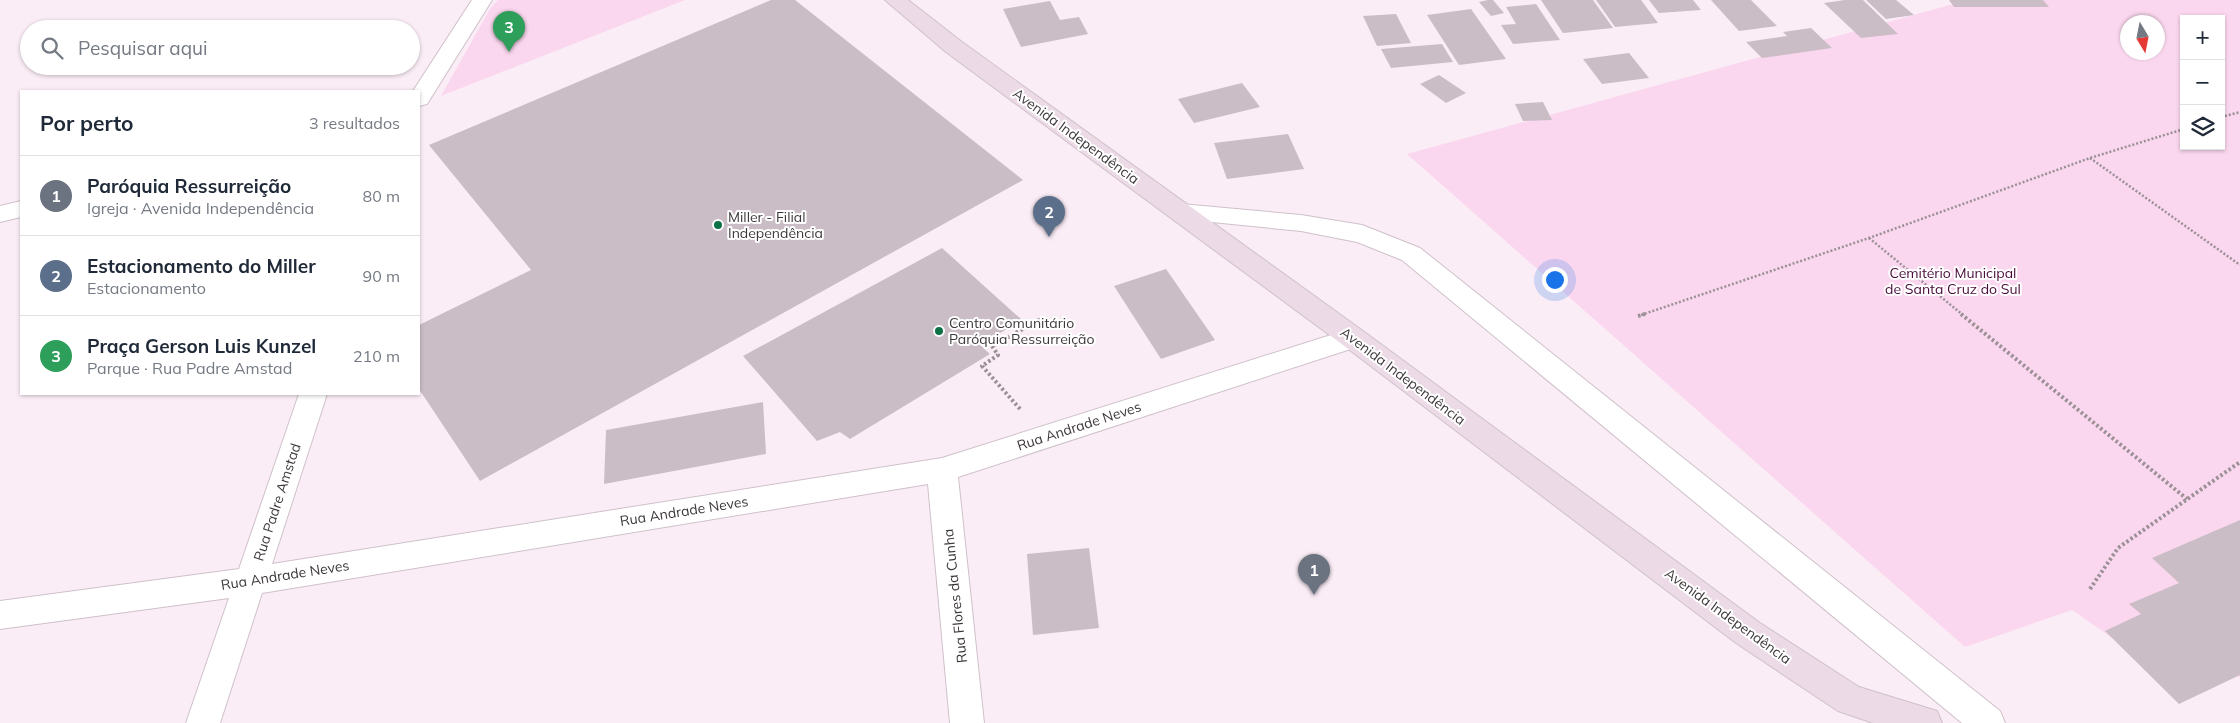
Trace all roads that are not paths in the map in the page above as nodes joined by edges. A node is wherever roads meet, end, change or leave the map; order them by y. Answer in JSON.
{"nodes":[{"id":1,"x":482,"y":0,"type":"edge"},
{"id":2,"x":894,"y":0,"type":"edge"},
{"id":3,"x":420,"y":97,"type":"edge"},
{"id":4,"x":20,"y":210,"type":"edge"},
{"id":5,"x":1181,"y":212,"type":"junction"},
{"id":6,"x":0,"y":214,"type":"edge"},
{"id":7,"x":1353,"y":338,"type":"junction"},
{"id":8,"x":313,"y":395,"type":"edge"},
{"id":9,"x":942,"y":470,"type":"junction"},
{"id":10,"x":251,"y":581,"type":"junction"},
{"id":11,"x":0,"y":614,"type":"edge"},
{"id":12,"x":203,"y":723,"type":"edge"},
{"id":13,"x":967,"y":723,"type":"edge"},
{"id":14,"x":1926,"y":723,"type":"edge"},
{"id":15,"x":1988,"y":723,"type":"edge"}],
"edges":[{"from":1,"to":3,"type":"street"},
{"from":2,"to":5,"type":"main road","name":"Avenida Independência"},
{"from":4,"to":6,"type":"street"},
{"from":5,"to":7,"type":"main road","name":"Avenida Independência"},
{"from":5,"to":15,"type":"street"},
{"from":7,"to":9,"type":"street","name":"Rua Andrade Neves"},
{"from":7,"to":14,"type":"main road","name":"Avenida Independência"},
{"from":8,"to":10,"type":"street","name":"Rua Padre Amstad"},
{"from":9,"to":10,"type":"street","name":"Rua Andrade Neves"},
{"from":9,"to":13,"type":"street","name":"Rua Flores da Cunha"},
{"from":10,"to":11,"type":"street","name":"Rua Andrade Neves"},
{"from":10,"to":12,"type":"street","name":"Rua Padre Amstad"}]}
